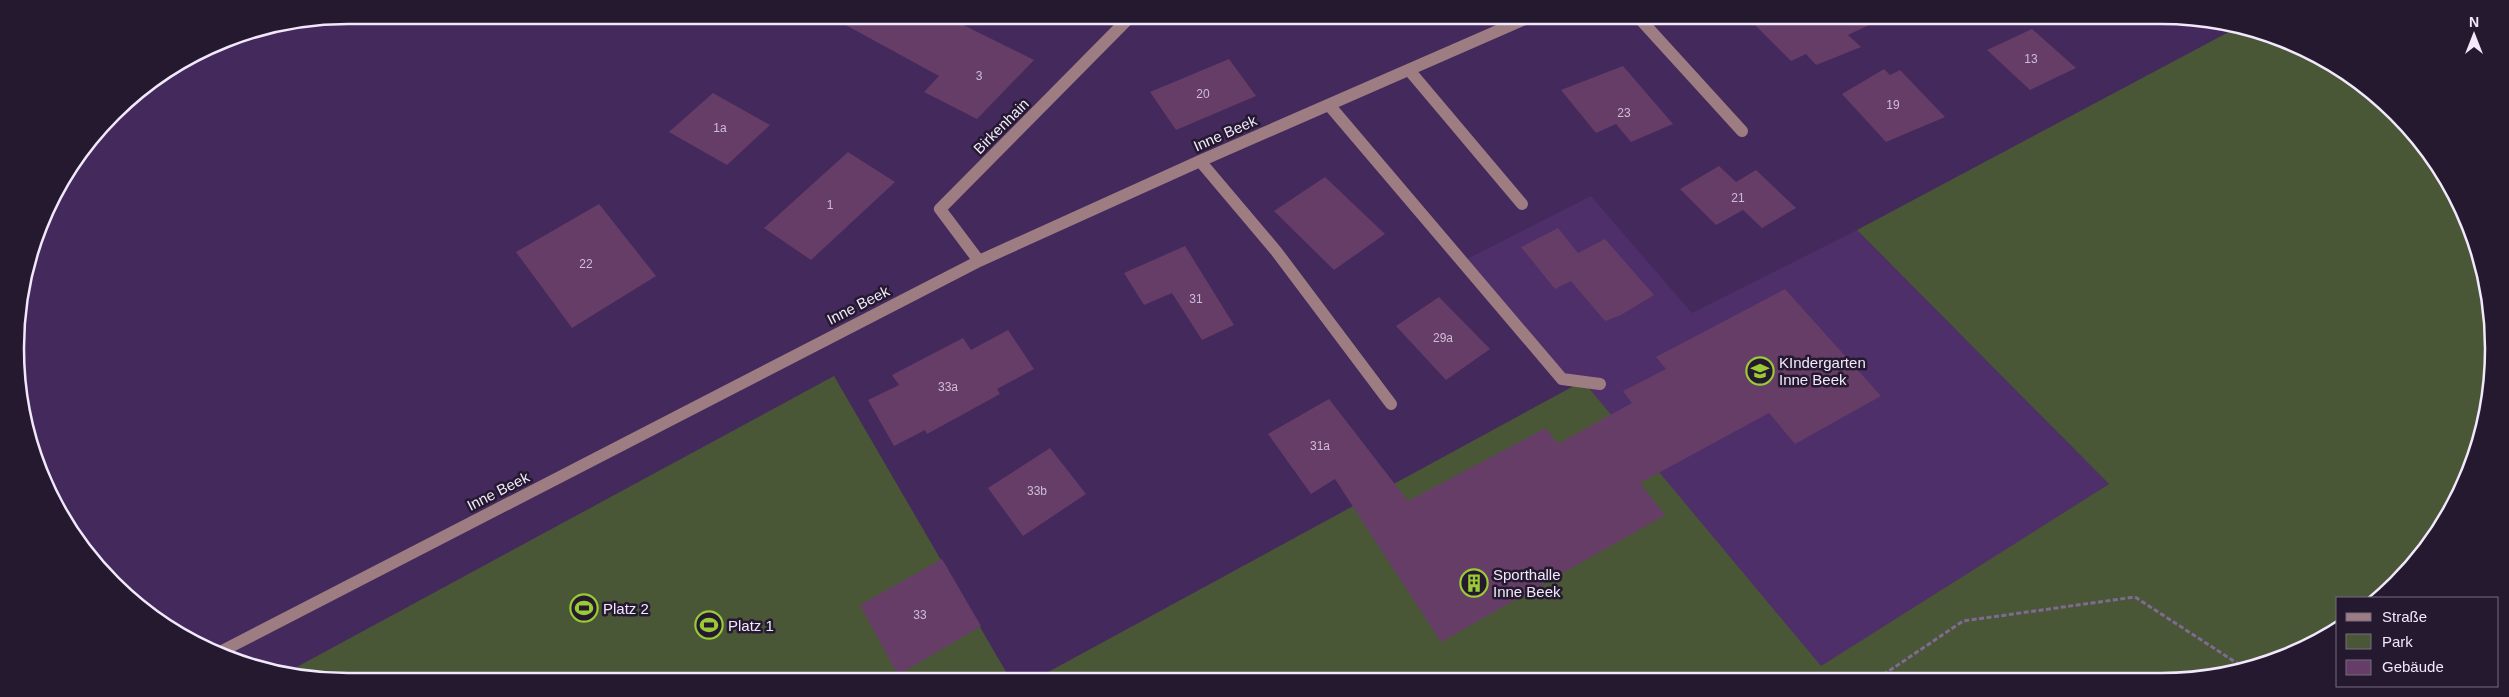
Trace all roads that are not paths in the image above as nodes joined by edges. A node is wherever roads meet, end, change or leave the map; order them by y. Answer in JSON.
{"nodes":[{"id":1,"x":1123,"y":24,"type":"edge"},
{"id":2,"x":1514,"y":24,"type":"edge"},
{"id":3,"x":1645,"y":24,"type":"edge"},
{"id":4,"x":1409,"y":70,"type":"junction"},
{"id":5,"x":1329,"y":105,"type":"junction"},
{"id":6,"x":1742,"y":131,"type":"dead end"},
{"id":7,"x":1200,"y":161,"type":"junction"},
{"id":8,"x":1522,"y":204,"type":"dead end"},
{"id":9,"x":979,"y":262,"type":"junction"},
{"id":10,"x":1600,"y":384,"type":"dead end"},
{"id":11,"x":1391,"y":404,"type":"dead end"},
{"id":12,"x":225,"y":649,"type":"edge"}],
"edges":[{"from":1,"to":9,"type":"street","name":"Birkenhain"},
{"from":2,"to":4,"type":"street","name":"Inne Beek"},
{"from":3,"to":6,"type":"street"},
{"from":4,"to":5,"type":"street","name":"Inne Beek"},
{"from":4,"to":8,"type":"street"},
{"from":5,"to":7,"type":"street","name":"Inne Beek"},
{"from":5,"to":10,"type":"street"},
{"from":7,"to":9,"type":"street","name":"Inne Beek"},
{"from":7,"to":11,"type":"street"},
{"from":9,"to":12,"type":"street","name":"Inne Beek"}]}
